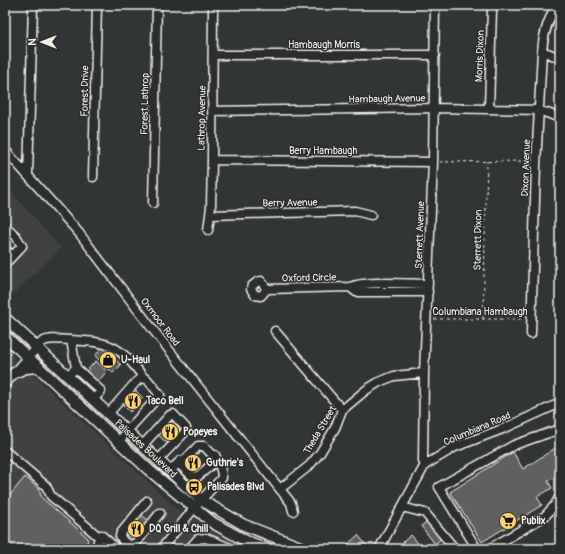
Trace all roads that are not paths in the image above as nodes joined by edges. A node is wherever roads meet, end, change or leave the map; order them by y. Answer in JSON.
{"nodes":[{"id":1,"x":33,"y":5,"type":"edge"},
{"id":2,"x":97,"y":5,"type":"edge"},
{"id":3,"x":157,"y":5,"type":"edge"},
{"id":4,"x":213,"y":5,"type":"edge"},
{"id":5,"x":435,"y":5,"type":"edge"},
{"id":6,"x":494,"y":5,"type":"edge"},
{"id":7,"x":556,"y":5,"type":"edge"},
{"id":8,"x":542,"y":51,"type":"junction"},
{"id":9,"x":213,"y":55,"type":"junction"},
{"id":10,"x":435,"y":55,"type":"junction"},
{"id":11,"x":560,"y":58,"type":"edge"},
{"id":12,"x":434,"y":108,"type":"junction"},
{"id":13,"x":489,"y":109,"type":"junction"},
{"id":14,"x":539,"y":110,"type":"junction"},
{"id":15,"x":212,"y":111,"type":"junction"},
{"id":16,"x":560,"y":118,"type":"edge"},
{"id":17,"x":5,"y":150,"type":"edge"},
{"id":18,"x":212,"y":160,"type":"junction"},
{"id":19,"x":433,"y":162,"type":"junction"},
{"id":20,"x":28,"y":175,"type":"junction"},
{"id":21,"x":94,"y":177,"type":"dead end"},
{"id":22,"x":152,"y":203,"type":"dead end"},
{"id":23,"x":210,"y":215,"type":"junction"},
{"id":24,"x":371,"y":215,"type":"dead end"},
{"id":25,"x":5,"y":226,"type":"edge"},
{"id":26,"x":208,"y":230,"type":"dead end"},
{"id":27,"x":5,"y":250,"type":"edge"},
{"id":28,"x":12,"y":256,"type":"junction"},
{"id":29,"x":5,"y":264,"type":"edge"},
{"id":30,"x":428,"y":288,"type":"junction"},
{"id":31,"x":267,"y":289,"type":"dead end"},
{"id":32,"x":5,"y":318,"type":"edge"},
{"id":33,"x":275,"y":331,"type":"dead end"},
{"id":34,"x":531,"y":334,"type":"dead end"},
{"id":35,"x":5,"y":336,"type":"edge"},
{"id":36,"x":71,"y":340,"type":"junction"},
{"id":37,"x":36,"y":348,"type":"junction"},
{"id":38,"x":28,"y":357,"type":"junction"},
{"id":39,"x":39,"y":367,"type":"junction"},
{"id":40,"x":76,"y":368,"type":"junction"},
{"id":41,"x":14,"y":373,"type":"junction"},
{"id":42,"x":424,"y":373,"type":"junction"},
{"id":43,"x":67,"y":376,"type":"junction"},
{"id":44,"x":144,"y":378,"type":"junction"},
{"id":45,"x":5,"y":384,"type":"edge"},
{"id":46,"x":93,"y":400,"type":"junction"},
{"id":47,"x":560,"y":403,"type":"edge"},
{"id":48,"x":342,"y":410,"type":"junction"},
{"id":49,"x":108,"y":414,"type":"junction"},
{"id":50,"x":560,"y":429,"type":"edge"},
{"id":51,"x":127,"y":431,"type":"junction"},
{"id":52,"x":119,"y":442,"type":"junction"},
{"id":53,"x":142,"y":446,"type":"junction"},
{"id":54,"x":5,"y":451,"type":"edge"},
{"id":55,"x":158,"y":460,"type":"junction"},
{"id":56,"x":217,"y":460,"type":"junction"},
{"id":57,"x":179,"y":462,"type":"junction"},
{"id":58,"x":425,"y":465,"type":"junction"},
{"id":59,"x":170,"y":471,"type":"junction"},
{"id":60,"x":280,"y":489,"type":"junction"},
{"id":61,"x":560,"y":496,"type":"edge"},
{"id":62,"x":147,"y":502,"type":"dead end"},
{"id":63,"x":198,"y":504,"type":"junction"},
{"id":64,"x":402,"y":507,"type":"junction"},
{"id":65,"x":293,"y":511,"type":"dead end"},
{"id":66,"x":160,"y":513,"type":"dead end"},
{"id":67,"x":101,"y":535,"type":"dead end"},
{"id":68,"x":96,"y":549,"type":"edge"},
{"id":69,"x":116,"y":549,"type":"edge"},
{"id":70,"x":161,"y":549,"type":"edge"},
{"id":71,"x":189,"y":549,"type":"edge"},
{"id":72,"x":232,"y":549,"type":"edge"},
{"id":73,"x":268,"y":549,"type":"edge"},
{"id":74,"x":305,"y":549,"type":"edge"},
{"id":75,"x":379,"y":549,"type":"edge"},
{"id":76,"x":455,"y":549,"type":"edge"},
{"id":77,"x":477,"y":549,"type":"edge"},
{"id":78,"x":489,"y":549,"type":"edge"}],
"edges":[{"from":1,"to":20,"type":"street"},
{"from":2,"to":21,"type":"street","name":"Forest Drive"},
{"from":3,"to":22,"type":"street","name":"Forest Lathrop"},
{"from":4,"to":9,"type":"street","name":"Lathrop Avenue"},
{"from":5,"to":10,"type":"street","name":"Sterrett Avenue"},
{"from":6,"to":13,"type":"street","name":"Morris Dixon"},
{"from":7,"to":8,"type":"street","name":"Dixon Avenue"},
{"from":8,"to":11,"type":"street"},
{"from":8,"to":14,"type":"street","name":"Dixon Avenue"},
{"from":9,"to":10,"type":"street","name":"Hambaugh Morris"},
{"from":9,"to":15,"type":"street","name":"Lathrop Avenue"},
{"from":10,"to":12,"type":"street","name":"Sterrett Avenue"},
{"from":12,"to":13,"type":"street","name":"Hambaugh Avenue"},
{"from":12,"to":15,"type":"street","name":"Hambaugh Avenue"},
{"from":12,"to":19,"type":"street","name":"Sterrett Avenue"},
{"from":13,"to":14,"type":"street","name":"Hambaugh Avenue"},
{"from":14,"to":16,"type":"street","name":"Hambaugh Avenue"},
{"from":14,"to":34,"type":"street","name":"Dixon Avenue"},
{"from":15,"to":18,"type":"street","name":"Lathrop Avenue"},
{"from":17,"to":20,"type":"street","name":"Oxmoor Road"},
{"from":18,"to":19,"type":"street","name":"Berry Hambaugh"},
{"from":18,"to":23,"type":"street","name":"Lathrop Avenue"},
{"from":19,"to":30,"type":"street","name":"Sterrett Avenue"},
{"from":20,"to":60,"type":"street","name":"Oxmoor Road"},
{"from":23,"to":24,"type":"street","name":"Berry Avenue"},
{"from":23,"to":26,"type":"street","name":"Lathrop Avenue"},
{"from":25,"to":28,"type":"street"},
{"from":27,"to":28,"type":"street"},
{"from":28,"to":29,"type":"street"},
{"from":30,"to":31,"type":"street","name":"Oxford Circle"},
{"from":30,"to":42,"type":"street","name":"Sterrett Avenue"},
{"from":32,"to":37,"type":"main road","name":"Palisades Boulevard"},
{"from":33,"to":48,"type":"street"},
{"from":35,"to":38,"type":"main road","name":"Palisades Boulevard"},
{"from":36,"to":37,"type":"street"},
{"from":36,"to":40,"type":"street"},
{"from":36,"to":44,"type":"street"},
{"from":37,"to":38,"type":"street"},
{"from":37,"to":43,"type":"main road","name":"Palisades Boulevard"},
{"from":38,"to":39,"type":"main road","name":"Palisades Boulevard"},
{"from":38,"to":41,"type":"street"},
{"from":39,"to":41,"type":"main road"},
{"from":39,"to":52,"type":"main road","name":"Palisades Boulevard"},
{"from":40,"to":43,"type":"street"},
{"from":40,"to":46,"type":"street"},
{"from":41,"to":45,"type":"street"},
{"from":42,"to":48,"type":"street","name":"Theda Street"},
{"from":42,"to":58,"type":"street","name":"Sterrett Avenue"},
{"from":43,"to":46,"type":"main road","name":"Palisades Boulevard"},
{"from":44,"to":49,"type":"street"},
{"from":44,"to":51,"type":"street"},
{"from":46,"to":49,"type":"main road","name":"Palisades Boulevard"},
{"from":47,"to":58,"type":"street","name":"Columbiana Road"},
{"from":48,"to":60,"type":"street","name":"Theda Street"},
{"from":49,"to":51,"type":"main road","name":"Palisades Boulevard"},
{"from":50,"to":77,"type":"street"},
{"from":51,"to":52,"type":"street"},
{"from":51,"to":53,"type":"main road","name":"Palisades Boulevard"},
{"from":52,"to":63,"type":"main road","name":"Palisades Boulevard"},
{"from":53,"to":55,"type":"main road","name":"Palisades Boulevard"},
{"from":53,"to":55,"type":"street"},
{"from":54,"to":68,"type":"street"},
{"from":55,"to":59,"type":"main road","name":"Palisades Boulevard"},
{"from":56,"to":57,"type":"street"},
{"from":56,"to":57,"type":"street"},
{"from":56,"to":63,"type":"street"},
{"from":57,"to":59,"type":"street"},
{"from":58,"to":64,"type":"street"},
{"from":59,"to":63,"type":"main road","name":"Palisades Boulevard"},
{"from":60,"to":65,"type":"street","name":"Oxmoor Road"},
{"from":61,"to":78,"type":"street"},
{"from":62,"to":66,"type":"street"},
{"from":63,"to":70,"type":"street"},
{"from":63,"to":73,"type":"main road","name":"Palisades Boulevard"},
{"from":63,"to":74,"type":"main road","name":"Palisades Boulevard"},
{"from":64,"to":75,"type":"street"},
{"from":64,"to":76,"type":"street"},
{"from":67,"to":69,"type":"street"},
{"from":71,"to":72,"type":"street"}]}
